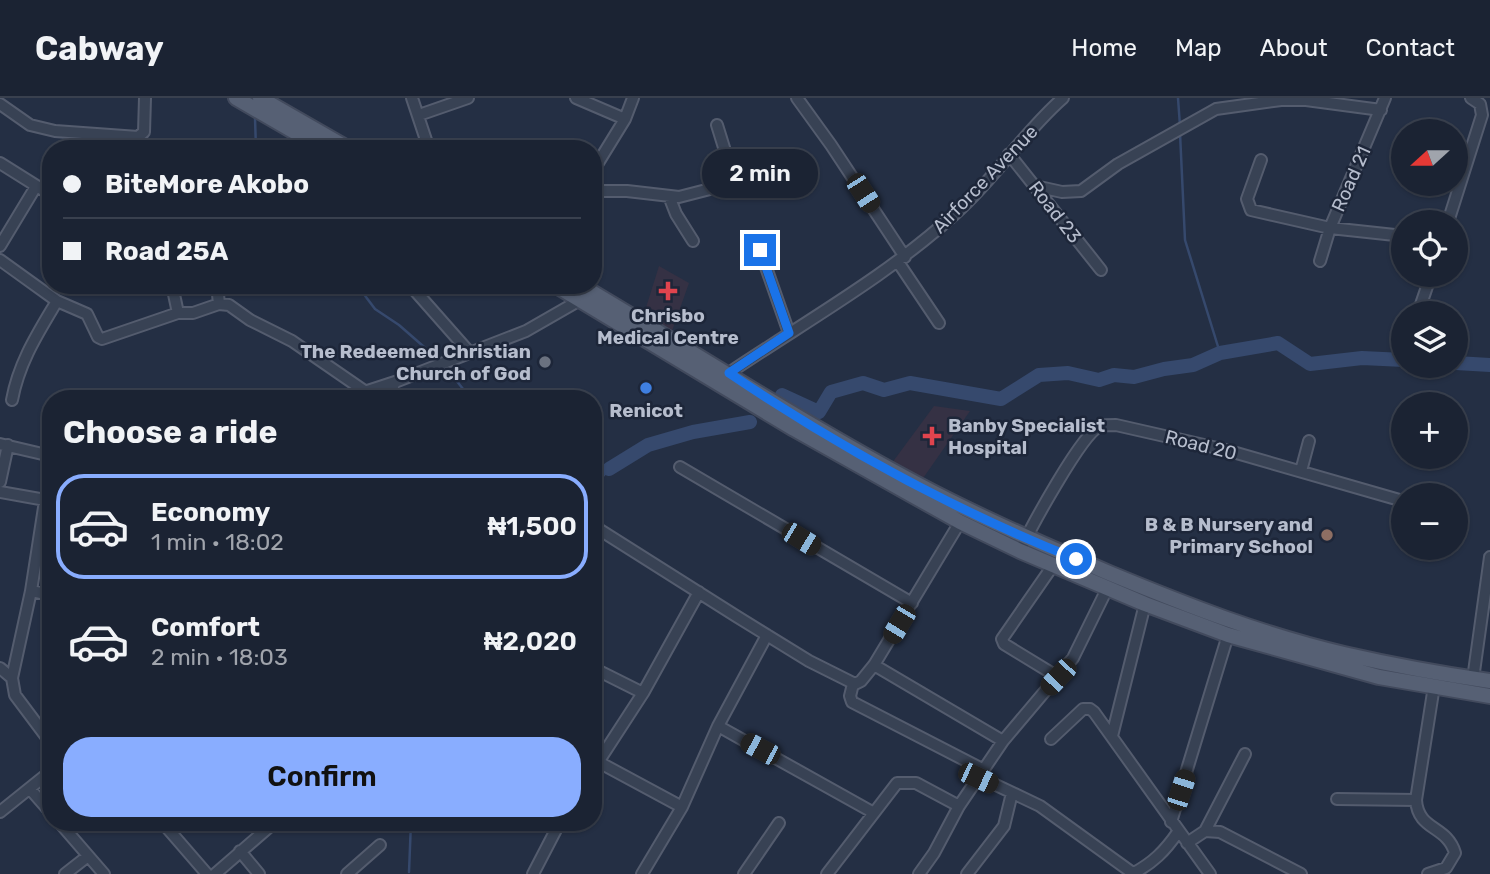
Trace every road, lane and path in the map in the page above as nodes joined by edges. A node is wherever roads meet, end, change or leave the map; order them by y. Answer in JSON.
{"nodes":[{"id":1,"x":145,"y":98,"type":"edge"},
{"id":2,"x":236,"y":98,"type":"edge"},
{"id":3,"x":260,"y":98,"type":"edge"},
{"id":4,"x":412,"y":98,"type":"edge"},
{"id":5,"x":468,"y":98,"type":"edge"},
{"id":6,"x":576,"y":98,"type":"edge"},
{"id":7,"x":633,"y":98,"type":"edge"},
{"id":8,"x":797,"y":98,"type":"edge"},
{"id":9,"x":1063,"y":98,"type":"edge"},
{"id":10,"x":1385,"y":98,"type":"edge"},
{"id":11,"x":1471,"y":98,"type":"edge"},
{"id":12,"x":0,"y":104,"type":"edge"},
{"id":13,"x":1381,"y":110,"type":"junction"},
{"id":14,"x":419,"y":115,"type":"junction"},
{"id":15,"x":625,"y":118,"type":"junction"},
{"id":16,"x":716,"y":125,"type":"dead end"},
{"id":17,"x":308,"y":140,"type":"edge"},
{"id":18,"x":333,"y":140,"type":"edge"},
{"id":19,"x":426,"y":140,"type":"edge"},
{"id":20,"x":1009,"y":154,"type":"junction"},
{"id":21,"x":602,"y":156,"type":"edge"},
{"id":22,"x":1261,"y":160,"type":"dead end"},
{"id":23,"x":0,"y":163,"type":"edge"},
{"id":24,"x":1035,"y":186,"type":"junction"},
{"id":25,"x":35,"y":188,"type":"junction"},
{"id":26,"x":42,"y":191,"type":"edge"},
{"id":27,"x":602,"y":191,"type":"edge"},
{"id":28,"x":669,"y":196,"type":"junction"},
{"id":29,"x":1452,"y":210,"type":"edge"},
{"id":30,"x":1330,"y":228,"type":"junction"},
{"id":31,"x":1391,"y":235,"type":"edge"},
{"id":32,"x":693,"y":241,"type":"dead end"},
{"id":33,"x":0,"y":246,"type":"edge"},
{"id":34,"x":760,"y":250,"type":"dead end"},
{"id":35,"x":0,"y":260,"type":"edge"},
{"id":36,"x":902,"y":260,"type":"junction"},
{"id":37,"x":1320,"y":261,"type":"dead end"},
{"id":38,"x":1101,"y":270,"type":"dead end"},
{"id":39,"x":42,"y":290,"type":"edge"},
{"id":40,"x":47,"y":294,"type":"edge"},
{"id":41,"x":174,"y":294,"type":"edge"},
{"id":42,"x":218,"y":294,"type":"edge"},
{"id":43,"x":418,"y":294,"type":"edge"},
{"id":44,"x":578,"y":294,"type":"edge"},
{"id":45,"x":587,"y":294,"type":"edge"},
{"id":46,"x":587,"y":294,"type":"edge"},
{"id":47,"x":57,"y":301,"type":"junction"},
{"id":48,"x":219,"y":304,"type":"junction"},
{"id":49,"x":178,"y":313,"type":"junction"},
{"id":50,"x":939,"y":323,"type":"dead end"},
{"id":51,"x":789,"y":333,"type":"junction"},
{"id":52,"x":470,"y":352,"type":"junction"},
{"id":53,"x":729,"y":373,"type":"junction"},
{"id":54,"x":395,"y":382,"type":"junction"},
{"id":55,"x":367,"y":390,"type":"edge"},
{"id":56,"x":380,"y":390,"type":"edge"},
{"id":57,"x":391,"y":390,"type":"edge"},
{"id":58,"x":12,"y":400,"type":"dead end"},
{"id":59,"x":766,"y":405,"type":"junction"},
{"id":60,"x":1309,"y":441,"type":"dead end"},
{"id":61,"x":4,"y":444,"type":"edge"},
{"id":62,"x":42,"y":454,"type":"edge"},
{"id":63,"x":680,"y":467,"type":"dead end"},
{"id":64,"x":1301,"y":471,"type":"junction"},
{"id":65,"x":0,"y":482,"type":"edge"},
{"id":66,"x":0,"y":492,"type":"edge"},
{"id":67,"x":1391,"y":497,"type":"edge"},
{"id":68,"x":42,"y":500,"type":"edge"},
{"id":69,"x":960,"y":522,"type":"junction"},
{"id":70,"x":602,"y":531,"type":"edge"},
{"id":71,"x":42,"y":533,"type":"edge"},
{"id":72,"x":1027,"y":537,"type":"junction"},
{"id":73,"x":1020,"y":551,"type":"junction"},
{"id":74,"x":1490,"y":558,"type":"edge"},
{"id":75,"x":1054,"y":564,"type":"junction"},
{"id":76,"x":1108,"y":587,"type":"junction"},
{"id":77,"x":31,"y":591,"type":"junction"},
{"id":78,"x":699,"y":592,"type":"junction"},
{"id":79,"x":42,"y":593,"type":"edge"},
{"id":80,"x":912,"y":603,"type":"junction"},
{"id":81,"x":1145,"y":604,"type":"junction"},
{"id":82,"x":1203,"y":618,"type":"junction"},
{"id":83,"x":767,"y":635,"type":"junction"},
{"id":84,"x":1228,"y":635,"type":"junction"},
{"id":85,"x":874,"y":665,"type":"junction"},
{"id":86,"x":0,"y":668,"type":"edge"},
{"id":87,"x":602,"y":672,"type":"edge"},
{"id":88,"x":1058,"y":677,"type":"junction"},
{"id":89,"x":12,"y":678,"type":"junction"},
{"id":90,"x":1473,"y":679,"type":"junction"},
{"id":91,"x":1490,"y":681,"type":"edge"},
{"id":92,"x":853,"y":684,"type":"junction"},
{"id":93,"x":1434,"y":686,"type":"junction"},
{"id":94,"x":643,"y":693,"type":"junction"},
{"id":95,"x":1490,"y":696,"type":"edge"},
{"id":96,"x":718,"y":726,"type":"junction"},
{"id":97,"x":42,"y":731,"type":"edge"},
{"id":98,"x":1112,"y":736,"type":"junction"},
{"id":99,"x":1051,"y":739,"type":"dead end"},
{"id":100,"x":1003,"y":741,"type":"junction"},
{"id":101,"x":602,"y":754,"type":"edge"},
{"id":102,"x":1245,"y":754,"type":"dead end"},
{"id":103,"x":602,"y":767,"type":"edge"},
{"id":104,"x":981,"y":774,"type":"junction"},
{"id":105,"x":42,"y":779,"type":"edge"},
{"id":106,"x":30,"y":789,"type":"junction"},
{"id":107,"x":1012,"y":793,"type":"junction"},
{"id":108,"x":1337,"y":799,"type":"dead end"},
{"id":109,"x":1416,"y":800,"type":"junction"},
{"id":110,"x":42,"y":803,"type":"edge"},
{"id":111,"x":959,"y":806,"type":"junction"},
{"id":112,"x":682,"y":807,"type":"junction"},
{"id":113,"x":0,"y":812,"type":"edge"},
{"id":114,"x":874,"y":813,"type":"junction"},
{"id":115,"x":779,"y":823,"type":"dead end"},
{"id":116,"x":1175,"y":827,"type":"junction"},
{"id":117,"x":67,"y":831,"type":"edge"},
{"id":118,"x":170,"y":831,"type":"edge"},
{"id":119,"x":264,"y":831,"type":"edge"},
{"id":120,"x":556,"y":831,"type":"edge"},
{"id":121,"x":1205,"y":831,"type":"junction"},
{"id":122,"x":1188,"y":843,"type":"junction"},
{"id":123,"x":380,"y":845,"type":"dead end"},
{"id":124,"x":240,"y":851,"type":"junction"},
{"id":125,"x":88,"y":856,"type":"junction"},
{"id":126,"x":65,"y":874,"type":"edge"},
{"id":127,"x":104,"y":874,"type":"edge"},
{"id":128,"x":207,"y":874,"type":"edge"},
{"id":129,"x":215,"y":874,"type":"edge"},
{"id":130,"x":259,"y":874,"type":"edge"},
{"id":131,"x":347,"y":874,"type":"edge"},
{"id":132,"x":533,"y":874,"type":"edge"},
{"id":133,"x":642,"y":874,"type":"edge"},
{"id":134,"x":744,"y":874,"type":"edge"},
{"id":135,"x":827,"y":874,"type":"edge"},
{"id":136,"x":919,"y":874,"type":"edge"},
{"id":137,"x":967,"y":874,"type":"edge"},
{"id":138,"x":1133,"y":874,"type":"edge"},
{"id":139,"x":1210,"y":874,"type":"edge"},
{"id":140,"x":1301,"y":874,"type":"edge"},
{"id":141,"x":1428,"y":874,"type":"edge"}],
"edges":[{"from":1,"to":12,"type":"street"},
{"from":2,"to":17,"type":"main road"},
{"from":3,"to":18,"type":"main road"},
{"from":4,"to":14,"type":"street"},
{"from":5,"to":14,"type":"street"},
{"from":6,"to":15,"type":"street"},
{"from":7,"to":15,"type":"street"},
{"from":8,"to":36,"type":"street"},
{"from":9,"to":20,"type":"street","name":"Airforce Avenue"},
{"from":10,"to":13,"type":"street","name":"Road 21"},
{"from":11,"to":29,"type":"street"},
{"from":13,"to":24,"type":"street"},
{"from":13,"to":30,"type":"street","name":"Road 21"},
{"from":14,"to":19,"type":"street"},
{"from":15,"to":21,"type":"street"},
{"from":16,"to":28,"type":"street"},
{"from":20,"to":24,"type":"street","name":"Road 23"},
{"from":20,"to":36,"type":"street","name":"Airforce Avenue"},
{"from":22,"to":30,"type":"street"},
{"from":23,"to":25,"type":"street"},
{"from":24,"to":38,"type":"street","name":"Road 23"},
{"from":25,"to":26,"type":"street"},
{"from":25,"to":33,"type":"street"},
{"from":27,"to":28,"type":"street"},
{"from":28,"to":32,"type":"street"},
{"from":30,"to":31,"type":"street"},
{"from":30,"to":37,"type":"street","name":"Road 21"},
{"from":34,"to":51,"type":"street"},
{"from":35,"to":39,"type":"street"},
{"from":36,"to":50,"type":"street"},
{"from":36,"to":51,"type":"street","name":"Airforce Avenue"},
{"from":40,"to":47,"type":"street"},
{"from":41,"to":49,"type":"street"},
{"from":42,"to":48,"type":"street"},
{"from":43,"to":52,"type":"street"},
{"from":44,"to":52,"type":"street"},
{"from":45,"to":53,"type":"main road"},
{"from":46,"to":59,"type":"main road"},
{"from":47,"to":49,"type":"street"},
{"from":47,"to":58,"type":"street"},
{"from":48,"to":49,"type":"street"},
{"from":48,"to":55,"type":"street"},
{"from":51,"to":53,"type":"street","name":"Airforce Avenue"},
{"from":52,"to":54,"type":"street"},
{"from":53,"to":59,"type":"main road"},
{"from":54,"to":56,"type":"street"},
{"from":54,"to":57,"type":"street"},
{"from":59,"to":69,"type":"main road"},
{"from":59,"to":72,"type":"main road"},
{"from":60,"to":64,"type":"street"},
{"from":61,"to":62,"type":"street"},
{"from":61,"to":65,"type":"street"},
{"from":63,"to":80,"type":"street"},
{"from":64,"to":67,"type":"street","name":"Road 20"},
{"from":64,"to":72,"type":"street","name":"Road 20"},
{"from":66,"to":68,"type":"street"},
{"from":69,"to":73,"type":"main road"},
{"from":69,"to":80,"type":"street"},
{"from":70,"to":78,"type":"street"},
{"from":71,"to":77,"type":"street"},
{"from":72,"to":73,"type":"street"},
{"from":72,"to":82,"type":"main road"},
{"from":73,"to":75,"type":"main road"},
{"from":74,"to":90,"type":"street"},
{"from":75,"to":76,"type":"main road"},
{"from":75,"to":88,"type":"street"},
{"from":76,"to":81,"type":"main road"},
{"from":76,"to":88,"type":"street"},
{"from":77,"to":79,"type":"street"},
{"from":77,"to":89,"type":"street"},
{"from":78,"to":83,"type":"street"},
{"from":78,"to":94,"type":"street"},
{"from":80,"to":85,"type":"street"},
{"from":81,"to":82,"type":"main road"},
{"from":81,"to":98,"type":"street"},
{"from":82,"to":84,"type":"main road"},
{"from":82,"to":90,"type":"main road"},
{"from":83,"to":92,"type":"street"},
{"from":83,"to":96,"type":"street"},
{"from":84,"to":93,"type":"main road"},
{"from":84,"to":116,"type":"street"},
{"from":85,"to":92,"type":"street"},
{"from":85,"to":100,"type":"street"},
{"from":86,"to":89,"type":"street"},
{"from":87,"to":94,"type":"street"},
{"from":88,"to":100,"type":"street"},
{"from":89,"to":97,"type":"street"},
{"from":90,"to":91,"type":"main road"},
{"from":92,"to":104,"type":"street"},
{"from":93,"to":95,"type":"main road"},
{"from":93,"to":109,"type":"street"},
{"from":94,"to":101,"type":"street"},
{"from":96,"to":112,"type":"street"},
{"from":96,"to":114,"type":"street"},
{"from":98,"to":99,"type":"street"},
{"from":98,"to":116,"type":"street"},
{"from":100,"to":104,"type":"street"},
{"from":102,"to":121,"type":"street"},
{"from":103,"to":112,"type":"street"},
{"from":104,"to":107,"type":"street"},
{"from":104,"to":111,"type":"street"},
{"from":105,"to":106,"type":"street"},
{"from":106,"to":110,"type":"street"},
{"from":106,"to":113,"type":"street"},
{"from":107,"to":137,"type":"street"},
{"from":107,"to":138,"type":"street"},
{"from":108,"to":109,"type":"street"},
{"from":109,"to":141,"type":"street"},
{"from":111,"to":114,"type":"street"},
{"from":111,"to":136,"type":"street"},
{"from":112,"to":133,"type":"street"},
{"from":114,"to":135,"type":"street"},
{"from":115,"to":134,"type":"street"},
{"from":116,"to":122,"type":"street"},
{"from":116,"to":138,"type":"street"},
{"from":117,"to":125,"type":"street"},
{"from":118,"to":128,"type":"street"},
{"from":119,"to":124,"type":"street"},
{"from":120,"to":132,"type":"street"},
{"from":121,"to":122,"type":"street"},
{"from":121,"to":140,"type":"street"},
{"from":122,"to":139,"type":"street"},
{"from":123,"to":131,"type":"street"},
{"from":124,"to":129,"type":"street"},
{"from":124,"to":130,"type":"street"},
{"from":125,"to":126,"type":"street"},
{"from":125,"to":127,"type":"street"}]}
